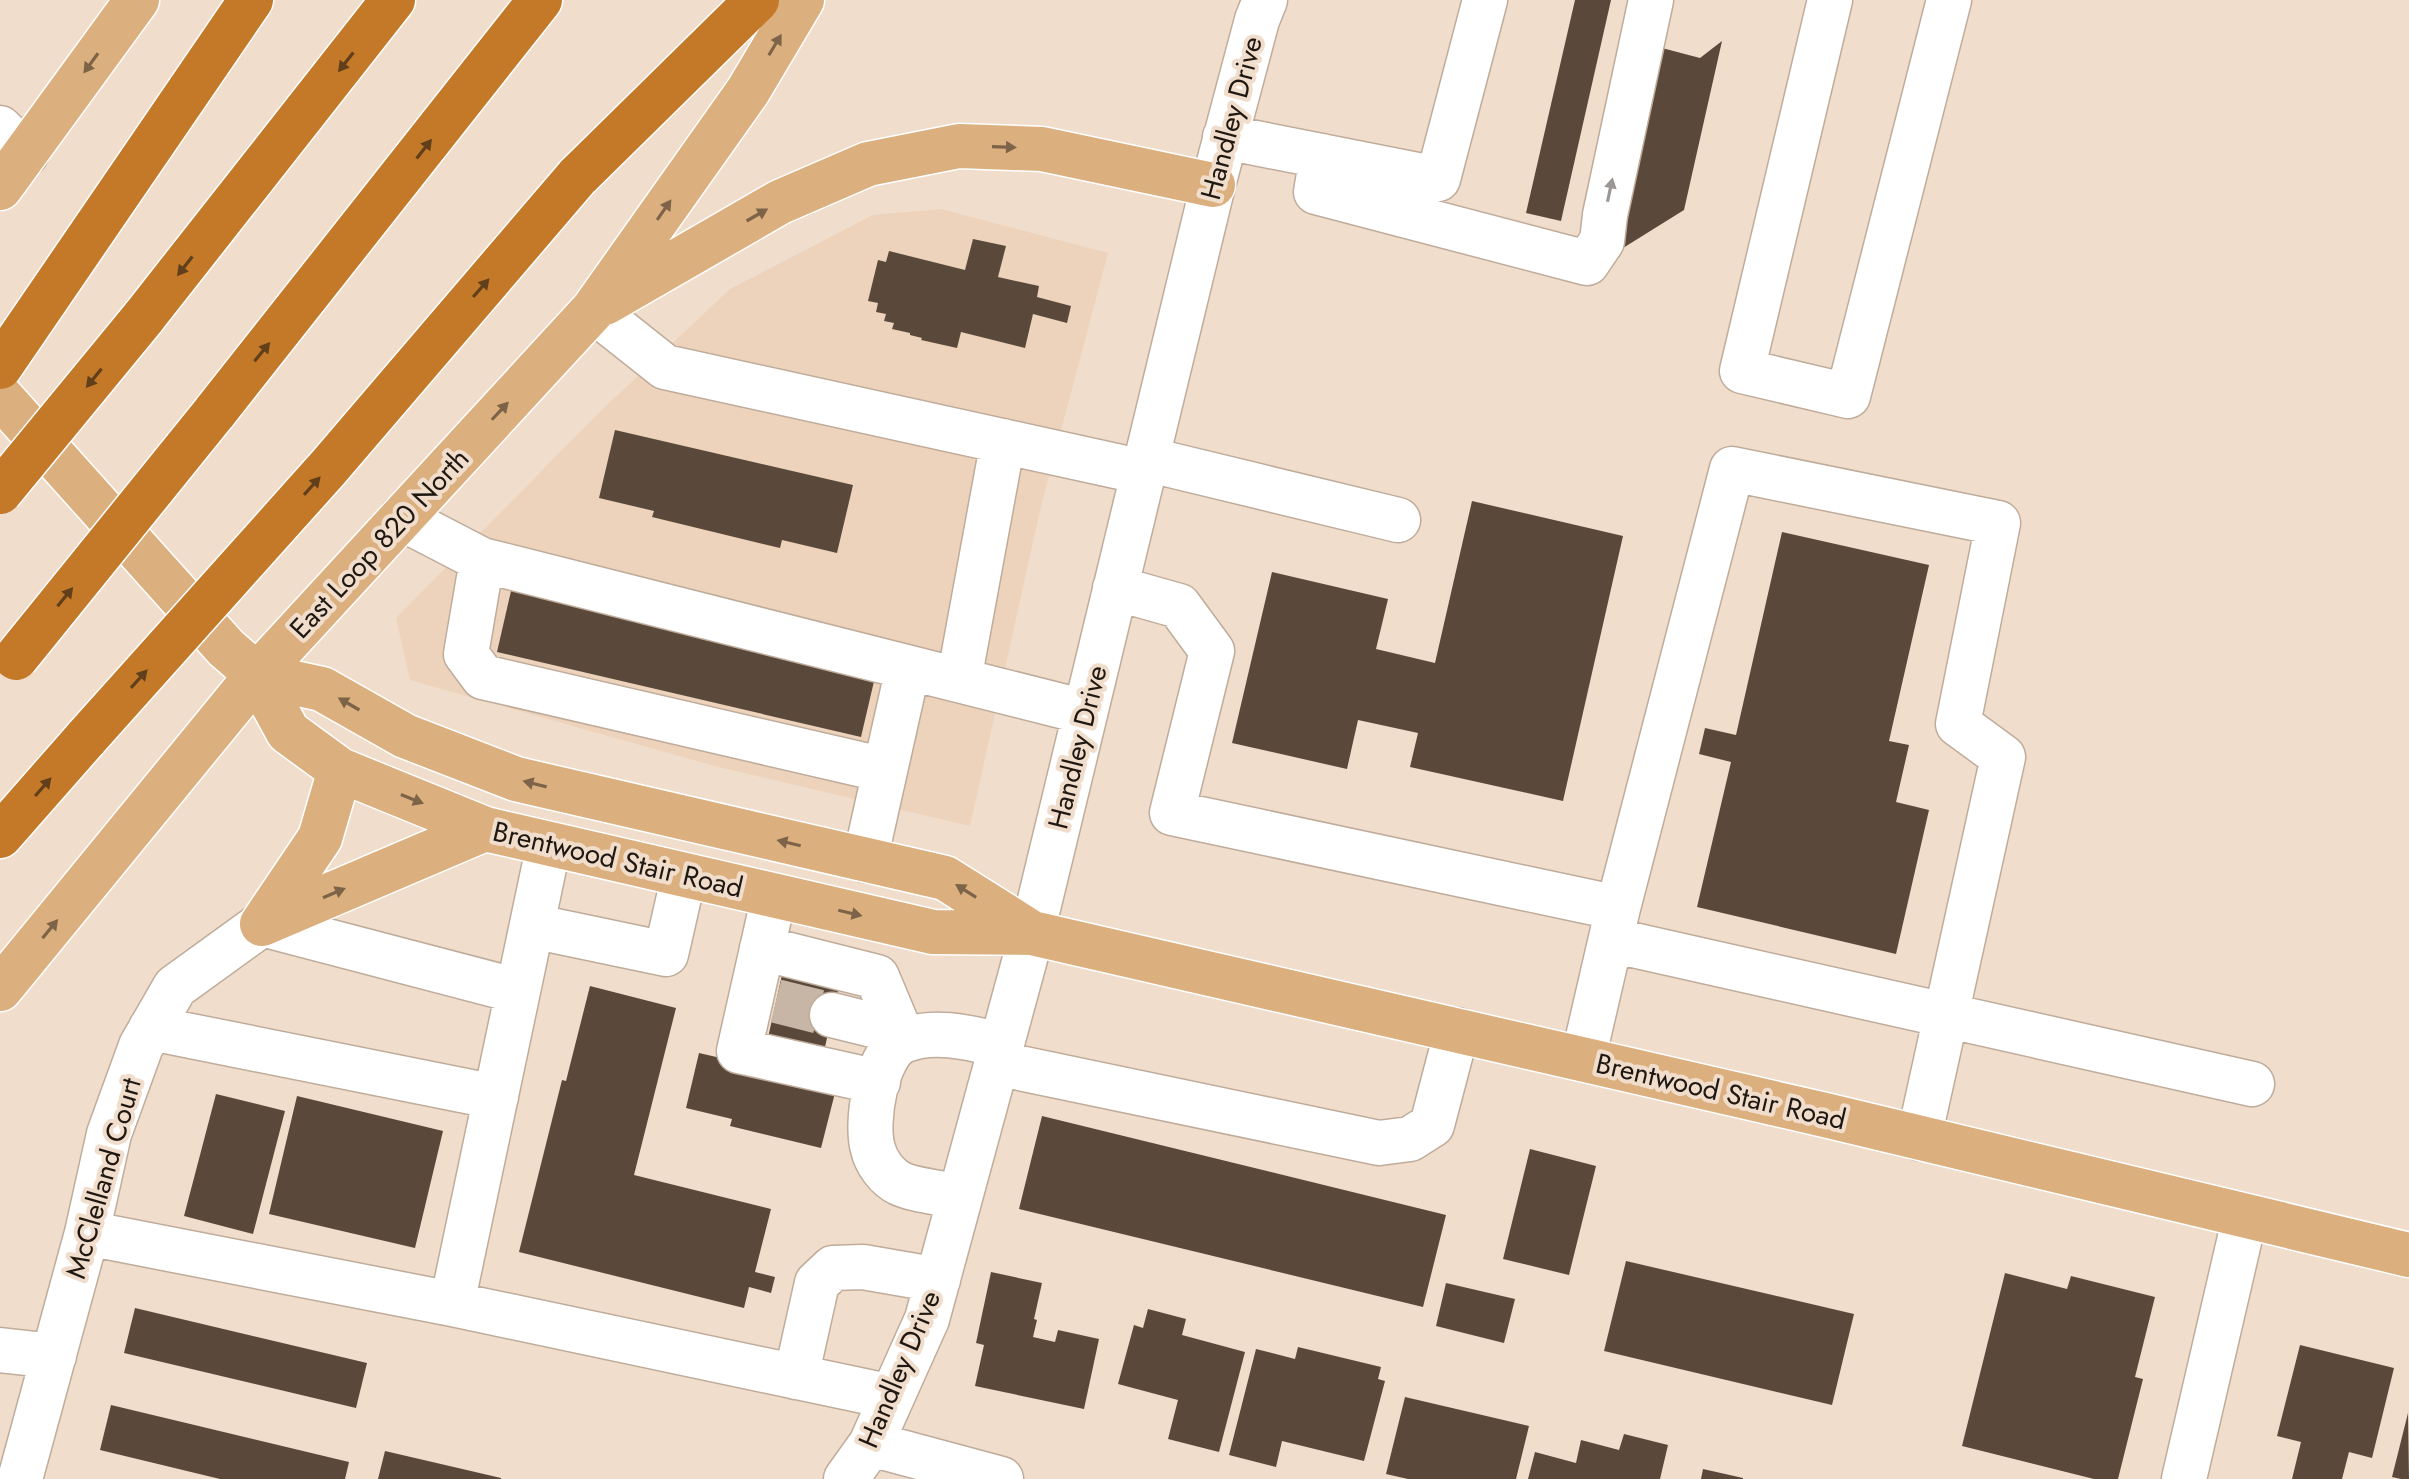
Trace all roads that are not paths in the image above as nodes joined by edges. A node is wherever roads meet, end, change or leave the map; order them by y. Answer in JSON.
{"nodes":[{"id":1,"x":137,"y":0,"type":"edge"},
{"id":2,"x":227,"y":0,"type":"edge"},
{"id":3,"x":251,"y":0,"type":"edge"},
{"id":4,"x":393,"y":0,"type":"edge"},
{"id":5,"x":540,"y":0,"type":"edge"},
{"id":6,"x":721,"y":0,"type":"edge"},
{"id":7,"x":757,"y":0,"type":"edge"},
{"id":8,"x":802,"y":0,"type":"edge"},
{"id":9,"x":1265,"y":0,"type":"edge"},
{"id":10,"x":1485,"y":0,"type":"edge"},
{"id":11,"x":1651,"y":0,"type":"edge"},
{"id":12,"x":1830,"y":0,"type":"edge"},
{"id":13,"x":1949,"y":0,"type":"edge"},
{"id":14,"x":1225,"y":137,"type":"junction"},
{"id":15,"x":1322,"y":156,"type":"junction"},
{"id":16,"x":9,"y":157,"type":"edge"},
{"id":17,"x":577,"y":177,"type":"junction"},
{"id":18,"x":1213,"y":185,"type":"junction"},
{"id":19,"x":106,"y":211,"type":"junction"},
{"id":20,"x":593,"y":310,"type":"junction"},
{"id":21,"x":0,"y":367,"type":"edge"},
{"id":22,"x":0,"y":396,"type":"edge"},
{"id":23,"x":1003,"y":441,"type":"junction"},
{"id":24,"x":1145,"y":465,"type":"junction"},
{"id":25,"x":0,"y":492,"type":"edge"},
{"id":26,"x":401,"y":518,"type":"junction"},
{"id":27,"x":1398,"y":520,"type":"dead end"},
{"id":28,"x":482,"y":560,"type":"junction"},
{"id":29,"x":1115,"y":588,"type":"junction"},
{"id":30,"x":8,"y":667,"type":"edge"},
{"id":31,"x":908,"y":668,"type":"junction"},
{"id":32,"x":257,"y":675,"type":"junction"},
{"id":33,"x":959,"y":680,"type":"junction"},
{"id":34,"x":1085,"y":712,"type":"junction"},
{"id":35,"x":340,"y":770,"type":"junction"},
{"id":36,"x":885,"y":770,"type":"junction"},
{"id":37,"x":485,"y":829,"type":"junction"},
{"id":38,"x":0,"y":836,"type":"edge"},
{"id":39,"x":549,"y":844,"type":"junction"},
{"id":40,"x":865,"y":860,"type":"junction"},
{"id":41,"x":684,"y":875,"type":"junction"},
{"id":42,"x":774,"y":896,"type":"junction"},
{"id":43,"x":892,"y":923,"type":"junction"},
{"id":44,"x":262,"y":924,"type":"junction"},
{"id":45,"x":1614,"y":924,"type":"junction"},
{"id":46,"x":532,"y":926,"type":"junction"},
{"id":47,"x":1032,"y":933,"type":"junction"},
{"id":48,"x":762,"y":948,"type":"junction"},
{"id":49,"x":877,"y":977,"type":"junction"},
{"id":50,"x":0,"y":989,"type":"edge"},
{"id":51,"x":518,"y":991,"type":"junction"},
{"id":52,"x":832,"y":1015,"type":"tunnel mouth"},
{"id":53,"x":1946,"y":1015,"type":"junction"},
{"id":54,"x":151,"y":1028,"type":"junction"},
{"id":55,"x":1457,"y":1030,"type":"junction"},
{"id":56,"x":900,"y":1037,"type":"junction"},
{"id":57,"x":999,"y":1054,"type":"junction"},
{"id":58,"x":1583,"y":1059,"type":"junction"},
{"id":59,"x":878,"y":1082,"type":"junction"},
{"id":60,"x":2252,"y":1084,"type":"dead end"},
{"id":61,"x":496,"y":1097,"type":"junction"},
{"id":62,"x":1919,"y":1138,"type":"junction"},
{"id":63,"x":960,"y":1197,"type":"junction"},
{"id":64,"x":2245,"y":1216,"type":"junction"},
{"id":65,"x":87,"y":1233,"type":"junction"},
{"id":66,"x":2409,"y":1255,"type":"edge"},
{"id":67,"x":938,"y":1280,"type":"junction"},
{"id":68,"x":452,"y":1304,"type":"junction"},
{"id":69,"x":0,"y":1350,"type":"edge"},
{"id":70,"x":54,"y":1356,"type":"junction"},
{"id":71,"x":796,"y":1377,"type":"junction"},
{"id":72,"x":892,"y":1397,"type":"junction"},
{"id":73,"x":871,"y":1444,"type":"junction"},
{"id":74,"x":20,"y":1479,"type":"edge"},
{"id":75,"x":846,"y":1479,"type":"edge"},
{"id":76,"x":1001,"y":1479,"type":"edge"},
{"id":77,"x":2184,"y":1479,"type":"edge"}],
"edges":[{"from":1,"to":16,"type":"main road","one_way":true},
{"from":2,"to":19,"type":"highway"},
{"from":3,"to":19,"type":"highway"},
{"from":4,"to":25,"type":"highway","one_way":true,"bridge":true},
{"from":30,"to":5,"type":"highway","one_way":true,"bridge":true},
{"from":6,"to":17,"type":"highway"},
{"from":7,"to":17,"type":"highway"},
{"from":20,"to":8,"type":"main road","name":"East Loop 820 North","one_way":true},
{"from":9,"to":14,"type":"street","name":"Handley Drive"},
{"from":10,"to":15,"type":"street"},
{"from":15,"to":11,"type":"street","one_way":true},
{"from":12,"to":13,"type":"street"},
{"from":14,"to":15,"type":"street"},
{"from":14,"to":18,"type":"street","name":"Handley Drive"},
{"from":38,"to":17,"type":"highway","one_way":true,"bridge":true},
{"from":20,"to":18,"type":"main road","one_way":true},
{"from":18,"to":24,"type":"street","name":"Handley Drive"},
{"from":19,"to":21,"type":"highway"},
{"from":20,"to":23,"type":"street"},
{"from":26,"to":20,"type":"main road","name":"East Loop 820 North","one_way":true},
{"from":22,"to":32,"type":"main road","name":"Brentwood Stair Road"},
{"from":23,"to":24,"type":"street"},
{"from":23,"to":33,"type":"street"},
{"from":24,"to":27,"type":"street"},
{"from":24,"to":29,"type":"street","name":"Handley Drive"},
{"from":26,"to":28,"type":"street"},
{"from":26,"to":32,"type":"main road","name":"East Loop 820 North"},
{"from":28,"to":31,"type":"street"},
{"from":28,"to":36,"type":"street"},
{"from":29,"to":34,"type":"street","name":"Handley Drive"},
{"from":29,"to":45,"type":"street"},
{"from":31,"to":33,"type":"street"},
{"from":31,"to":36,"type":"street"},
{"from":32,"to":35,"type":"main road","name":"Brentwood Stair Road"},
{"from":40,"to":32,"type":"main road","name":"Brentwood Stair Road","one_way":true},
{"from":50,"to":32,"type":"main road","name":"East Loop 820 North","one_way":true},
{"from":33,"to":34,"type":"street"},
{"from":34,"to":47,"type":"street","name":"Handley Drive"},
{"from":35,"to":37,"type":"main road","name":"Brentwood Stair Road","one_way":true},
{"from":35,"to":44,"type":"main road"},
{"from":36,"to":40,"type":"street"},
{"from":37,"to":39,"type":"main road","name":"Brentwood Stair Road"},
{"from":44,"to":37,"type":"main road","one_way":true},
{"from":39,"to":41,"type":"main road","name":"Brentwood Stair Road"},
{"from":39,"to":46,"type":"street"},
{"from":47,"to":40,"type":"main road","name":"Brentwood Stair Road","one_way":true},
{"from":41,"to":42,"type":"main road","name":"Brentwood Stair Road"},
{"from":41,"to":46,"type":"street"},
{"from":42,"to":43,"type":"main road","name":"Brentwood Stair Road","one_way":true},
{"from":42,"to":48,"type":"street"},
{"from":43,"to":47,"type":"main road","name":"Brentwood Stair Road"},
{"from":43,"to":49,"type":"street"},
{"from":44,"to":51,"type":"street"},
{"from":44,"to":54,"type":"street","name":"McClelland Court"},
{"from":45,"to":53,"type":"street"},
{"from":45,"to":53,"type":"street"},
{"from":45,"to":58,"type":"street"},
{"from":46,"to":51,"type":"street"},
{"from":47,"to":55,"type":"main road","name":"Brentwood Stair Road"},
{"from":47,"to":57,"type":"street","name":"Handley Drive"},
{"from":48,"to":49,"type":"street"},
{"from":48,"to":59,"type":"street"},
{"from":49,"to":56,"type":"street"},
{"from":51,"to":61,"type":"street"},
{"from":52,"to":56,"type":"street"},
{"from":53,"to":60,"type":"street"},
{"from":53,"to":62,"type":"street"},
{"from":54,"to":61,"type":"street"},
{"from":54,"to":65,"type":"street","name":"McClelland Court"},
{"from":55,"to":57,"type":"street"},
{"from":55,"to":58,"type":"main road","name":"Brentwood Stair Road"},
{"from":56,"to":57,"type":"street"},
{"from":56,"to":59,"type":"street"},
{"from":57,"to":63,"type":"street","name":"Handley Drive"},
{"from":58,"to":62,"type":"main road","name":"Brentwood Stair Road"},
{"from":59,"to":63,"type":"street"},
{"from":61,"to":68,"type":"street"},
{"from":62,"to":64,"type":"main road","name":"Brentwood Stair Road"},
{"from":63,"to":67,"type":"street","name":"Handley Drive"},
{"from":64,"to":66,"type":"main road","name":"Brentwood Stair Road"},
{"from":64,"to":77,"type":"street"},
{"from":65,"to":68,"type":"street"},
{"from":65,"to":70,"type":"street","name":"McClelland Court"},
{"from":67,"to":71,"type":"street"},
{"from":67,"to":72,"type":"street","name":"Handley Drive"},
{"from":68,"to":71,"type":"street"},
{"from":69,"to":70,"type":"street"},
{"from":70,"to":74,"type":"street","name":"McClelland Court"},
{"from":71,"to":72,"type":"street"},
{"from":72,"to":73,"type":"street","name":"Handley Drive"},
{"from":73,"to":75,"type":"street","name":"Handley Drive"},
{"from":73,"to":76,"type":"street"}]}
